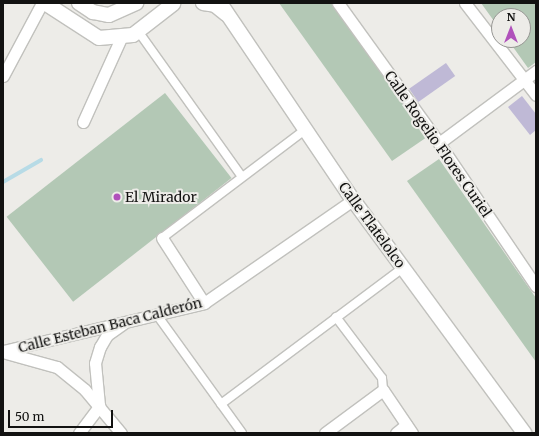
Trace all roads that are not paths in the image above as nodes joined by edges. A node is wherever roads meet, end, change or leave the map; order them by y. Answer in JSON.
{"nodes":[{"id":1,"x":42,"y":3,"type":"edge"},
{"id":2,"x":45,"y":3,"type":"edge"},
{"id":3,"x":79,"y":3,"type":"edge"},
{"id":4,"x":136,"y":3,"type":"edge"},
{"id":5,"x":173,"y":3,"type":"edge"},
{"id":6,"x":203,"y":3,"type":"edge"},
{"id":7,"x":338,"y":3,"type":"edge"},
{"id":8,"x":465,"y":3,"type":"edge"},
{"id":9,"x":223,"y":9,"type":"edge"},
{"id":10,"x":138,"y":31,"type":"junction"},
{"id":11,"x":121,"y":38,"type":"junction"},
{"id":12,"x":536,"y":71,"type":"edge"},
{"id":13,"x":3,"y":76,"type":"edge"},
{"id":14,"x":524,"y":79,"type":"junction"},
{"id":15,"x":536,"y":95,"type":"edge"},
{"id":16,"x":83,"y":122,"type":"dead end"},
{"id":17,"x":305,"y":130,"type":"junction"},
{"id":18,"x":439,"y":143,"type":"junction"},
{"id":19,"x":242,"y":177,"type":"junction"},
{"id":20,"x":353,"y":200,"type":"junction"},
{"id":21,"x":162,"y":238,"type":"joint"},
{"id":22,"x":403,"y":268,"type":"junction"},
{"id":23,"x":536,"y":286,"type":"edge"},
{"id":24,"x":204,"y":303,"type":"junction"},
{"id":25,"x":157,"y":315,"type":"junction"},
{"id":26,"x":336,"y":317,"type":"junction"},
{"id":27,"x":131,"y":319,"type":"junction"},
{"id":28,"x":3,"y":352,"type":"edge"},
{"id":29,"x":383,"y":390,"type":"junction"},
{"id":30,"x":221,"y":404,"type":"junction"},
{"id":31,"x":99,"y":406,"type":"junction"},
{"id":32,"x":409,"y":429,"type":"edge"},
{"id":33,"x":80,"y":433,"type":"edge"},
{"id":34,"x":121,"y":433,"type":"edge"},
{"id":35,"x":242,"y":433,"type":"edge"},
{"id":36,"x":325,"y":433,"type":"edge"},
{"id":37,"x":396,"y":433,"type":"edge"},
{"id":38,"x":524,"y":433,"type":"edge"}],
"edges":[{"from":1,"to":13,"type":"street"},
{"from":2,"to":11,"type":"street"},
{"from":3,"to":4,"type":"street"},
{"from":5,"to":10,"type":"street"},
{"from":6,"to":9,"type":"street","name":"Calle Tlatelolco"},
{"from":7,"to":18,"type":"street","name":"Calle Rogelio Flores Curiel"},
{"from":8,"to":14,"type":"street"},
{"from":9,"to":17,"type":"street","name":"Calle Tlatelolco"},
{"from":10,"to":11,"type":"street"},
{"from":10,"to":19,"type":"street"},
{"from":11,"to":16,"type":"street"},
{"from":12,"to":14,"type":"street"},
{"from":14,"to":15,"type":"street"},
{"from":14,"to":18,"type":"street"},
{"from":17,"to":19,"type":"street"},
{"from":17,"to":20,"type":"street","name":"Calle Tlatelolco"},
{"from":18,"to":23,"type":"street","name":"Calle Rogelio Flores Curiel"},
{"from":19,"to":21,"type":"street"},
{"from":20,"to":22,"type":"street","name":"Calle Tlatelolco"},
{"from":20,"to":24,"type":"street","name":"Calle Esteban Baca Calderón"},
{"from":21,"to":24,"type":"street"},
{"from":22,"to":26,"type":"street"},
{"from":22,"to":38,"type":"street","name":"Calle Tlatelolco"},
{"from":24,"to":25,"type":"street","name":"Calle Esteban Baca Calderón"},
{"from":25,"to":27,"type":"street","name":"Calle Esteban Baca Calderón"},
{"from":25,"to":30,"type":"street"},
{"from":26,"to":29,"type":"street"},
{"from":26,"to":30,"type":"street"},
{"from":27,"to":28,"type":"street","name":"Calle Esteban Baca Calderón"},
{"from":27,"to":31,"type":"street"},
{"from":28,"to":31,"type":"street"},
{"from":29,"to":32,"type":"street"},
{"from":29,"to":36,"type":"street"},
{"from":30,"to":35,"type":"street"},
{"from":31,"to":33,"type":"street"},
{"from":31,"to":34,"type":"street"},
{"from":32,"to":37,"type":"street"}]}
